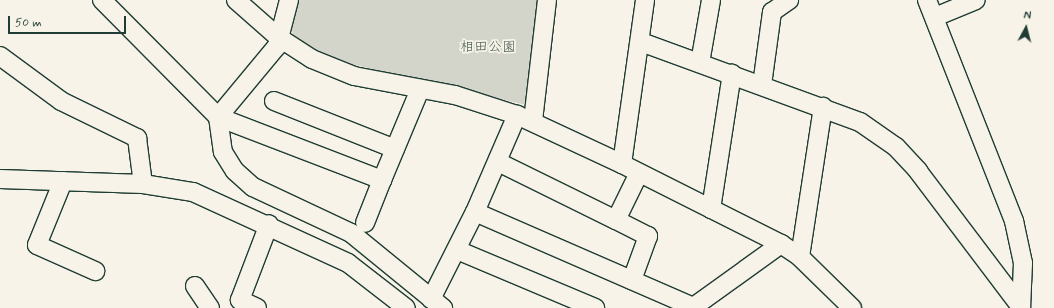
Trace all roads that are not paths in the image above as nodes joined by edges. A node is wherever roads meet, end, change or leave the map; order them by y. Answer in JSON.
{"nodes":[{"id":1,"x":102,"y":0,"type":"edge"},
{"id":2,"x":236,"y":0,"type":"edge"},
{"id":3,"x":289,"y":0,"type":"edge"},
{"id":4,"x":547,"y":0,"type":"edge"},
{"id":5,"x":645,"y":0,"type":"edge"},
{"id":6,"x":711,"y":0,"type":"edge"},
{"id":7,"x":789,"y":0,"type":"edge"},
{"id":8,"x":927,"y":0,"type":"edge"},
{"id":9,"x":976,"y":0,"type":"edge"},
{"id":10,"x":935,"y":17,"type":"junction"},
{"id":11,"x":278,"y":37,"type":"junction"},
{"id":12,"x":641,"y":42,"type":"junction"},
{"id":13,"x":0,"y":56,"type":"edge"},
{"id":14,"x":700,"y":63,"type":"junction"},
{"id":15,"x":732,"y":74,"type":"junction"},
{"id":16,"x":762,"y":85,"type":"junction"},
{"id":17,"x":420,"y":89,"type":"junction"},
{"id":18,"x":274,"y":101,"type":"dead end"},
{"id":19,"x":823,"y":107,"type":"junction"},
{"id":20,"x":218,"y":117,"type":"junction"},
{"id":21,"x":525,"y":118,"type":"junction"},
{"id":22,"x":395,"y":150,"type":"junction"},
{"id":23,"x":498,"y":162,"type":"junction"},
{"id":24,"x":622,"y":164,"type":"junction"},
{"id":25,"x":639,"y":173,"type":"junction"},
{"id":26,"x":0,"y":179,"type":"edge"},
{"id":27,"x":382,"y":180,"type":"junction"},
{"id":28,"x":63,"y":181,"type":"junction"},
{"id":29,"x":143,"y":184,"type":"junction"},
{"id":30,"x":712,"y":209,"type":"junction"},
{"id":31,"x":475,"y":212,"type":"junction"},
{"id":32,"x":616,"y":220,"type":"junction"},
{"id":33,"x":365,"y":223,"type":"dead end"},
{"id":34,"x":269,"y":224,"type":"junction"},
{"id":35,"x":781,"y":244,"type":"junction"},
{"id":36,"x":457,"y":250,"type":"junction"},
{"id":37,"x":800,"y":257,"type":"junction"},
{"id":38,"x":95,"y":272,"type":"dead end"},
{"id":39,"x":632,"y":280,"type":"junction"},
{"id":40,"x":195,"y":286,"type":"dead end"},
{"id":41,"x":437,"y":303,"type":"edge"},
{"id":42,"x":692,"y":307,"type":"edge"},
{"id":43,"x":1021,"y":307,"type":"edge"},
{"id":44,"x":210,"y":308,"type":"edge"},
{"id":45,"x":257,"y":308,"type":"edge"},
{"id":46,"x":406,"y":308,"type":"edge"},
{"id":47,"x":595,"y":308,"type":"edge"},
{"id":48,"x":852,"y":308,"type":"edge"}],
"edges":[{"from":1,"to":20,"type":"street"},
{"from":2,"to":11,"type":"street"},
{"from":3,"to":11,"type":"street"},
{"from":4,"to":21,"type":"street"},
{"from":5,"to":12,"type":"street"},
{"from":6,"to":14,"type":"street"},
{"from":7,"to":16,"type":"street"},
{"from":8,"to":10,"type":"street"},
{"from":9,"to":10,"type":"street"},
{"from":10,"to":43,"type":"street"},
{"from":11,"to":17,"type":"street"},
{"from":11,"to":20,"type":"street"},
{"from":12,"to":14,"type":"street"},
{"from":12,"to":24,"type":"street"},
{"from":13,"to":29,"type":"street"},
{"from":14,"to":15,"type":"street"},
{"from":15,"to":16,"type":"street"},
{"from":15,"to":30,"type":"street"},
{"from":16,"to":19,"type":"street"},
{"from":17,"to":21,"type":"street"},
{"from":17,"to":22,"type":"street"},
{"from":18,"to":22,"type":"street"},
{"from":19,"to":37,"type":"street"},
{"from":19,"to":43,"type":"street"},
{"from":20,"to":27,"type":"street"},
{"from":20,"to":41,"type":"street"},
{"from":21,"to":23,"type":"street"},
{"from":21,"to":24,"type":"street"},
{"from":22,"to":27,"type":"street"},
{"from":23,"to":31,"type":"street"},
{"from":23,"to":32,"type":"street"},
{"from":24,"to":25,"type":"street"},
{"from":25,"to":30,"type":"street"},
{"from":25,"to":32,"type":"street"},
{"from":26,"to":28,"type":"street"},
{"from":27,"to":33,"type":"street"},
{"from":28,"to":29,"type":"street"},
{"from":28,"to":38,"type":"street"},
{"from":29,"to":34,"type":"street"},
{"from":30,"to":35,"type":"street"},
{"from":31,"to":36,"type":"street"},
{"from":31,"to":39,"type":"street"},
{"from":32,"to":39,"type":"street"},
{"from":34,"to":45,"type":"street"},
{"from":34,"to":46,"type":"street"},
{"from":35,"to":37,"type":"street"},
{"from":35,"to":42,"type":"street"},
{"from":36,"to":41,"type":"street"},
{"from":36,"to":47,"type":"street"},
{"from":37,"to":48,"type":"street"},
{"from":39,"to":42,"type":"street"},
{"from":40,"to":44,"type":"street"}]}
